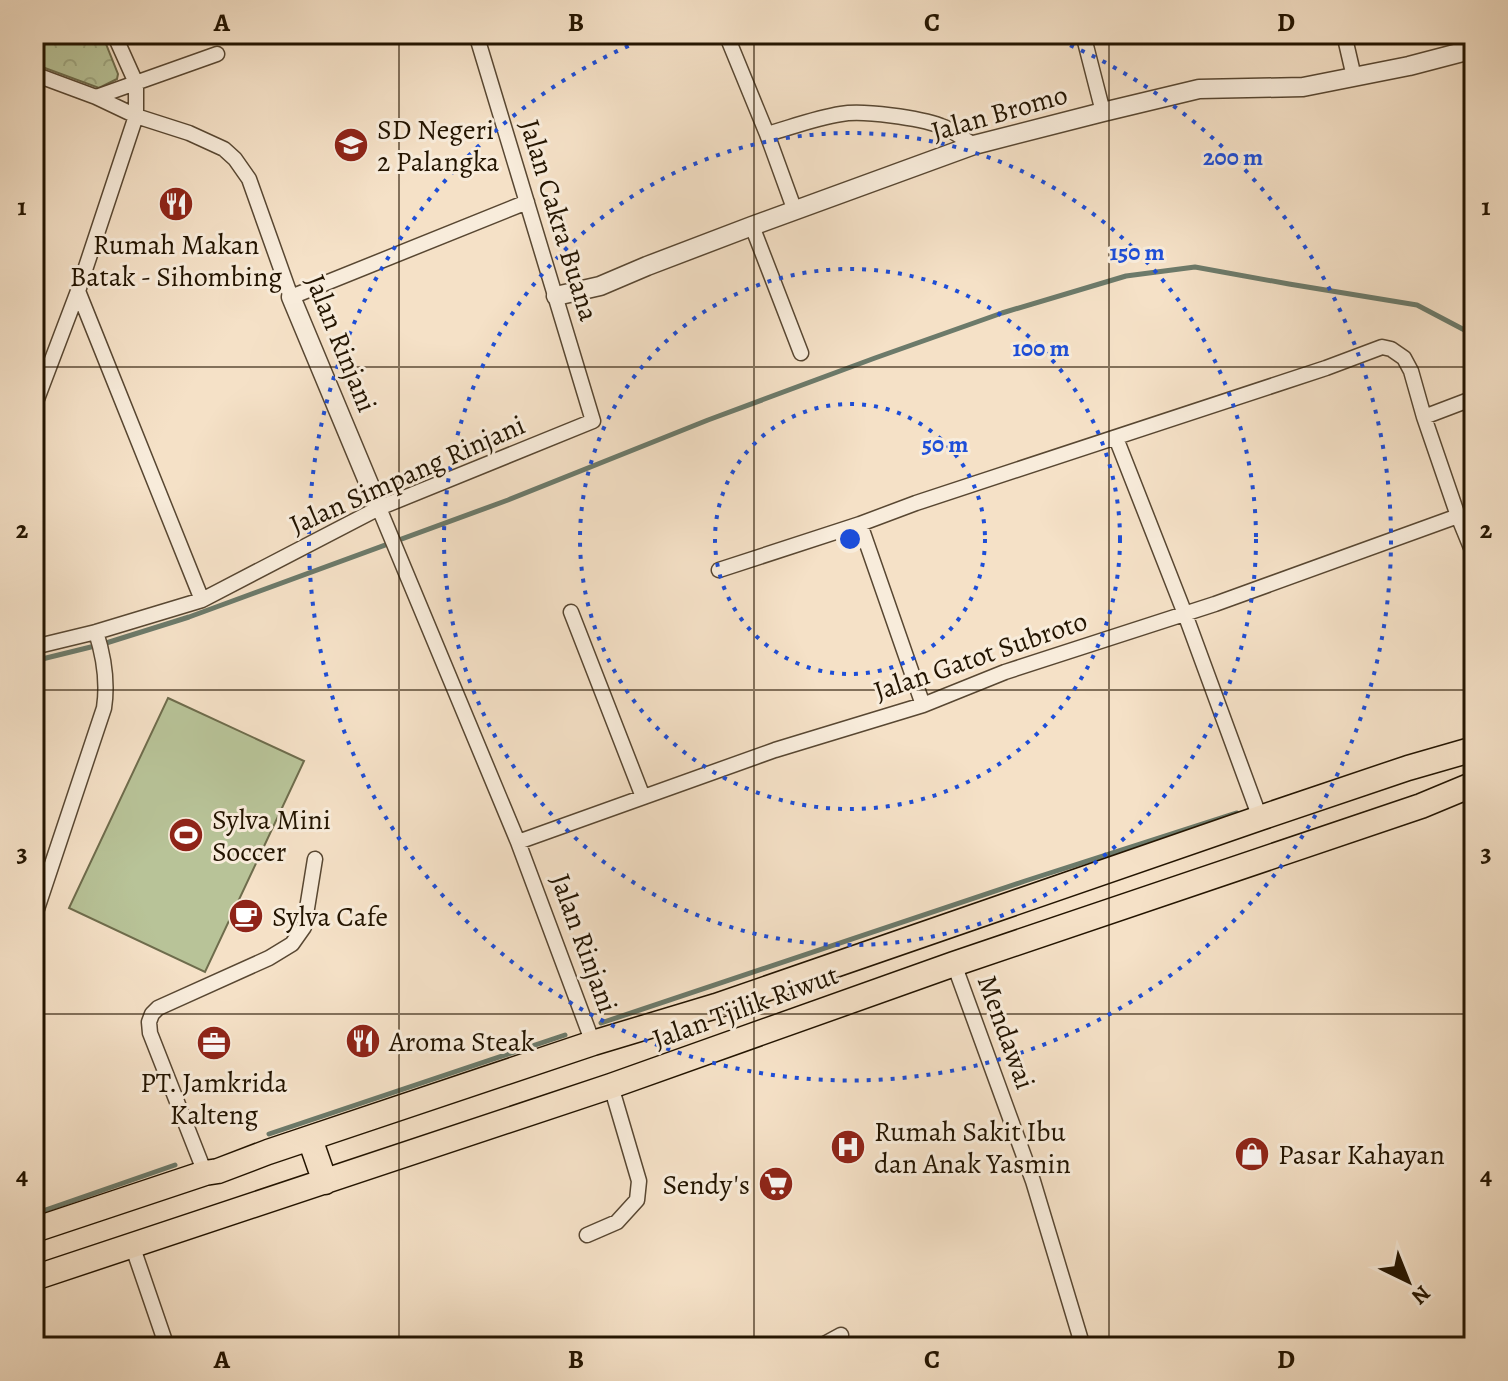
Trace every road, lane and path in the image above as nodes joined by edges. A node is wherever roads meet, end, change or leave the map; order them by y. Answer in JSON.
{"nodes":[{"id":1,"x":114,"y":34,"type":"edge"},
{"id":2,"x":476,"y":34,"type":"edge"},
{"id":3,"x":726,"y":34,"type":"edge"},
{"id":4,"x":1083,"y":34,"type":"edge"},
{"id":5,"x":1344,"y":34,"type":"edge"},
{"id":6,"x":1474,"y":49,"type":"edge"},
{"id":7,"x":217,"y":54,"type":"dead end"},
{"id":8,"x":34,"y":74,"type":"edge"},
{"id":9,"x":1354,"y":77,"type":"junction"},
{"id":10,"x":136,"y":83,"type":"junction"},
{"id":11,"x":96,"y":97,"type":"junction"},
{"id":12,"x":1103,"y":112,"type":"junction"},
{"id":13,"x":136,"y":116,"type":"junction"},
{"id":14,"x":767,"y":134,"type":"junction"},
{"id":15,"x":974,"y":145,"type":"junction"},
{"id":16,"x":527,"y":202,"type":"junction"},
{"id":17,"x":795,"y":211,"type":"junction"},
{"id":18,"x":752,"y":226,"type":"junction"},
{"id":19,"x":78,"y":291,"type":"junction"},
{"id":20,"x":556,"y":296,"type":"junction"},
{"id":21,"x":291,"y":297,"type":"junction"},
{"id":22,"x":801,"y":353,"type":"dead end"},
{"id":23,"x":1474,"y":398,"type":"edge"},
{"id":24,"x":34,"y":407,"type":"edge"},
{"id":25,"x":1424,"y":417,"type":"junction"},
{"id":26,"x":593,"y":421,"type":"joint"},
{"id":27,"x":1116,"y":438,"type":"junction"},
{"id":28,"x":379,"y":508,"type":"junction"},
{"id":29,"x":1458,"y":516,"type":"junction"},
{"id":30,"x":860,"y":524,"type":"junction"},
{"id":31,"x":1474,"y":555,"type":"edge"},
{"id":32,"x":719,"y":570,"type":"dead end"},
{"id":33,"x":202,"y":600,"type":"junction"},
{"id":34,"x":571,"y":612,"type":"dead end"},
{"id":35,"x":1185,"y":614,"type":"junction"},
{"id":36,"x":97,"y":636,"type":"junction"},
{"id":37,"x":34,"y":647,"type":"edge"},
{"id":38,"x":923,"y":705,"type":"junction"},
{"id":39,"x":1474,"y":749,"type":"edge"},
{"id":40,"x":1474,"y":784,"type":"edge"},
{"id":41,"x":643,"y":797,"type":"junction"},
{"id":42,"x":1260,"y":818,"type":"junction"},
{"id":43,"x":518,"y":842,"type":"junction"},
{"id":44,"x":315,"y":859,"type":"dead end"},
{"id":45,"x":34,"y":918,"type":"edge"},
{"id":46,"x":954,"y":964,"type":"junction"},
{"id":47,"x":593,"y":1043,"type":"junction"},
{"id":48,"x":611,"y":1086,"type":"junction"},
{"id":49,"x":310,"y":1139,"type":"junction"},
{"id":50,"x":205,"y":1173,"type":"junction"},
{"id":51,"x":325,"y":1182,"type":"junction"},
{"id":52,"x":34,"y":1230,"type":"edge"},
{"id":53,"x":587,"y":1235,"type":"dead end"},
{"id":54,"x":132,"y":1245,"type":"junction"},
{"id":55,"x":34,"y":1278,"type":"edge"},
{"id":56,"x":841,"y":1335,"type":"dead end"},
{"id":57,"x":167,"y":1347,"type":"edge"},
{"id":58,"x":819,"y":1347,"type":"edge"},
{"id":59,"x":1083,"y":1347,"type":"edge"}],
"edges":[{"from":1,"to":10,"type":"street"},
{"from":2,"to":16,"type":"street","name":"Jalan Cakra Buana"},
{"from":3,"to":14,"type":"street"},
{"from":4,"to":12,"type":"street"},
{"from":5,"to":9,"type":"street"},
{"from":6,"to":9,"type":"street","name":"Jalan Bromo"},
{"from":7,"to":10,"type":"street"},
{"from":8,"to":11,"type":"street","name":"Jalan Rinjani"},
{"from":9,"to":12,"type":"street","name":"Jalan Bromo"},
{"from":10,"to":11,"type":"street"},
{"from":10,"to":13,"type":"street"},
{"from":11,"to":13,"type":"street","name":"Jalan Rinjani"},
{"from":12,"to":15,"type":"street","name":"Jalan Bromo"},
{"from":13,"to":19,"type":"street"},
{"from":13,"to":21,"type":"street","name":"Jalan Rinjani"},
{"from":14,"to":15,"type":"street"},
{"from":14,"to":17,"type":"street"},
{"from":15,"to":17,"type":"street","name":"Jalan Bromo"},
{"from":16,"to":20,"type":"street","name":"Jalan Cakra Buana"},
{"from":16,"to":21,"type":"street"},
{"from":17,"to":18,"type":"street","name":"Jalan Bromo"},
{"from":18,"to":20,"type":"street","name":"Jalan Bromo"},
{"from":18,"to":22,"type":"street"},
{"from":19,"to":24,"type":"street"},
{"from":19,"to":33,"type":"street"},
{"from":20,"to":26,"type":"street","name":"Jalan Cakra Buana"},
{"from":21,"to":28,"type":"street","name":"Jalan Rinjani"},
{"from":23,"to":25,"type":"street"},
{"from":25,"to":27,"type":"street"},
{"from":25,"to":29,"type":"street"},
{"from":26,"to":28,"type":"street","name":"Jalan Simpang Rinjani"},
{"from":27,"to":30,"type":"street"},
{"from":27,"to":35,"type":"street"},
{"from":28,"to":33,"type":"street","name":"Jalan Simpang Rinjani"},
{"from":28,"to":43,"type":"street","name":"Jalan Rinjani"},
{"from":29,"to":31,"type":"street"},
{"from":29,"to":35,"type":"street","name":"Jalan Gatot Subroto"},
{"from":30,"to":32,"type":"street"},
{"from":30,"to":38,"type":"street"},
{"from":33,"to":36,"type":"street","name":"Jalan Simpang Rinjani"},
{"from":34,"to":41,"type":"street"},
{"from":35,"to":38,"type":"street","name":"Jalan Gatot Subroto"},
{"from":35,"to":42,"type":"street"},
{"from":36,"to":37,"type":"street","name":"Jalan Simpang Rinjani"},
{"from":36,"to":45,"type":"street"},
{"from":38,"to":41,"type":"street","name":"Jalan Gatot Subroto"},
{"from":39,"to":42,"type":"highway","name":"Jalan Tjilik Riwut"},
{"from":40,"to":46,"type":"highway","name":"Jalan Tjilik Riwut"},
{"from":41,"to":43,"type":"street","name":"Jalan Gatot Subroto"},
{"from":42,"to":47,"type":"highway","name":"Jalan Tjilik Riwut"},
{"from":43,"to":47,"type":"street","name":"Jalan Rinjani"},
{"from":44,"to":50,"type":"street"},
{"from":46,"to":48,"type":"highway","name":"Jalan Tjilik Riwut"},
{"from":46,"to":59,"type":"street","name":"Mendawai"},
{"from":47,"to":49,"type":"highway","name":"Jalan Tjilik Riwut"},
{"from":48,"to":51,"type":"highway","name":"Jalan Tjilik Riwut"},
{"from":48,"to":53,"type":"street"},
{"from":49,"to":50,"type":"highway","name":"Jalan Tjilik Riwut"},
{"from":49,"to":51,"type":"highway"},
{"from":50,"to":52,"type":"highway","name":"Jalan Tjilik Riwut"},
{"from":51,"to":54,"type":"highway","name":"Jalan Tjilik Riwut"},
{"from":54,"to":55,"type":"highway","name":"Jalan Tjilik Riwut"},
{"from":54,"to":57,"type":"street"},
{"from":56,"to":58,"type":"street"}]}
